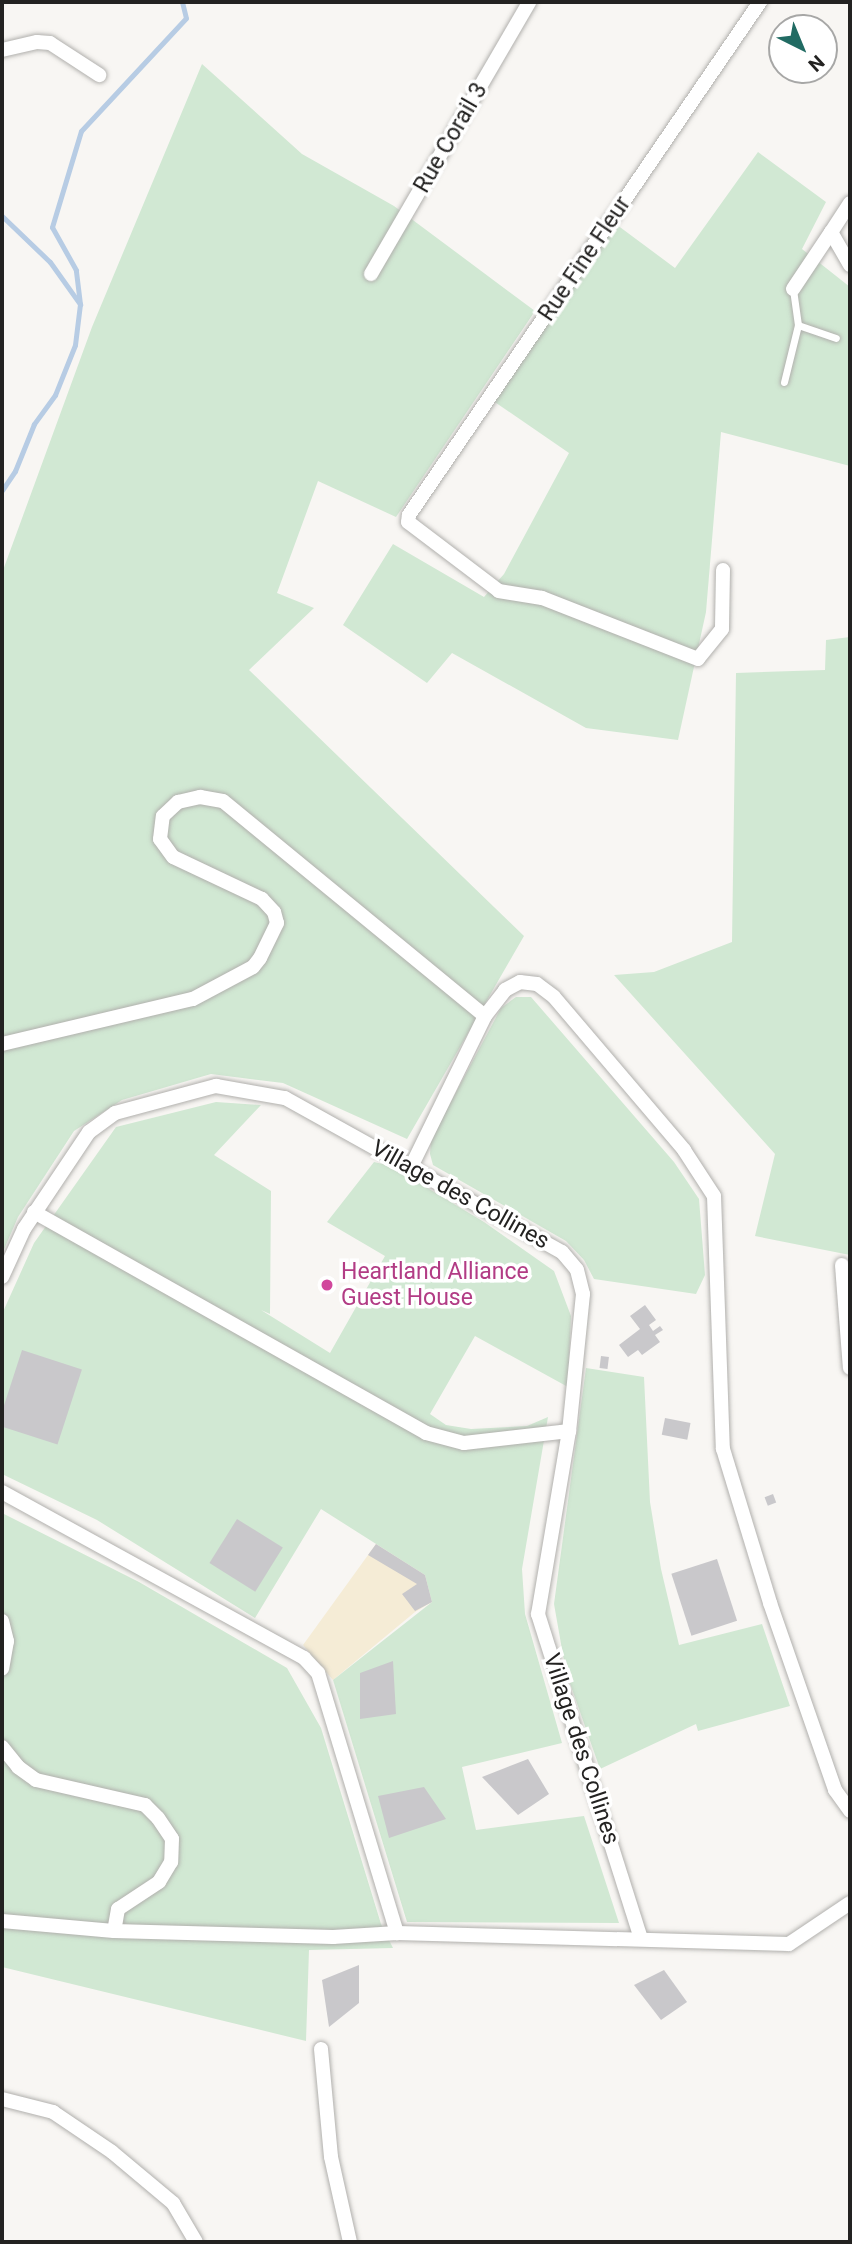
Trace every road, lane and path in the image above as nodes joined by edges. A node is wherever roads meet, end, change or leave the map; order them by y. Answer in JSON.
{"nodes":[{"id":1,"x":529,"y":2,"type":"edge"},
{"id":2,"x":760,"y":2,"type":"edge"},
{"id":3,"x":2,"y":50,"type":"edge"},
{"id":4,"x":99,"y":75,"type":"dead end"},
{"id":5,"x":850,"y":203,"type":"edge"},
{"id":6,"x":831,"y":232,"type":"junction"},
{"id":7,"x":850,"y":265,"type":"edge"},
{"id":8,"x":371,"y":274,"type":"dead end"},
{"id":9,"x":793,"y":289,"type":"joint"},
{"id":10,"x":798,"y":325,"type":"junction"},
{"id":11,"x":835,"y":338,"type":"dead end"},
{"id":12,"x":784,"y":382,"type":"dead end"},
{"id":13,"x":723,"y":570,"type":"dead end"},
{"id":14,"x":485,"y":1017,"type":"junction"},
{"id":15,"x":2,"y":1044,"type":"edge"},
{"id":16,"x":411,"y":1167,"type":"junction"},
{"id":17,"x":34,"y":1212,"type":"junction"},
{"id":18,"x":842,"y":1265,"type":"dead end"},
{"id":19,"x":2,"y":1277,"type":"edge"},
{"id":20,"x":850,"y":1368,"type":"edge"},
{"id":21,"x":569,"y":1431,"type":"junction"},
{"id":22,"x":2,"y":1492,"type":"edge"},
{"id":23,"x":2,"y":1621,"type":"edge"},
{"id":24,"x":2,"y":1669,"type":"edge"},
{"id":25,"x":2,"y":1747,"type":"edge"},
{"id":26,"x":850,"y":1811,"type":"edge"},
{"id":27,"x":850,"y":1903,"type":"edge"},
{"id":28,"x":2,"y":1921,"type":"edge"},
{"id":29,"x":114,"y":1931,"type":"junction"},
{"id":30,"x":397,"y":1933,"type":"junction"},
{"id":31,"x":642,"y":1938,"type":"junction"},
{"id":32,"x":321,"y":2049,"type":"dead end"},
{"id":33,"x":2,"y":2099,"type":"edge"},
{"id":34,"x":197,"y":2242,"type":"edge"},
{"id":35,"x":350,"y":2242,"type":"edge"}],
"edges":[{"from":1,"to":8,"type":"street","name":"Rue Corail 3"},
{"from":2,"to":13,"type":"street","name":"Rue Fine Fleur"},
{"from":3,"to":4,"type":"street"},
{"from":5,"to":6,"type":"street"},
{"from":6,"to":7,"type":"street"},
{"from":6,"to":9,"type":"street"},
{"from":9,"to":10,"type":"lane"},
{"from":10,"to":11,"type":"lane"},
{"from":10,"to":12,"type":"lane"},
{"from":14,"to":15,"type":"street"},
{"from":14,"to":16,"type":"street"},
{"from":14,"to":26,"type":"street"},
{"from":16,"to":17,"type":"street","name":"Village des Collines"},
{"from":16,"to":21,"type":"street","name":"Village des Collines"},
{"from":17,"to":19,"type":"street","name":"Village des Collines"},
{"from":17,"to":21,"type":"street"},
{"from":18,"to":20,"type":"street"},
{"from":21,"to":31,"type":"street","name":"Village des Collines"},
{"from":22,"to":30,"type":"street"},
{"from":23,"to":24,"type":"street"},
{"from":25,"to":29,"type":"street"},
{"from":27,"to":31,"type":"street"},
{"from":28,"to":29,"type":"street"},
{"from":29,"to":30,"type":"street"},
{"from":30,"to":31,"type":"street"},
{"from":32,"to":35,"type":"street"},
{"from":33,"to":34,"type":"street"}]}
